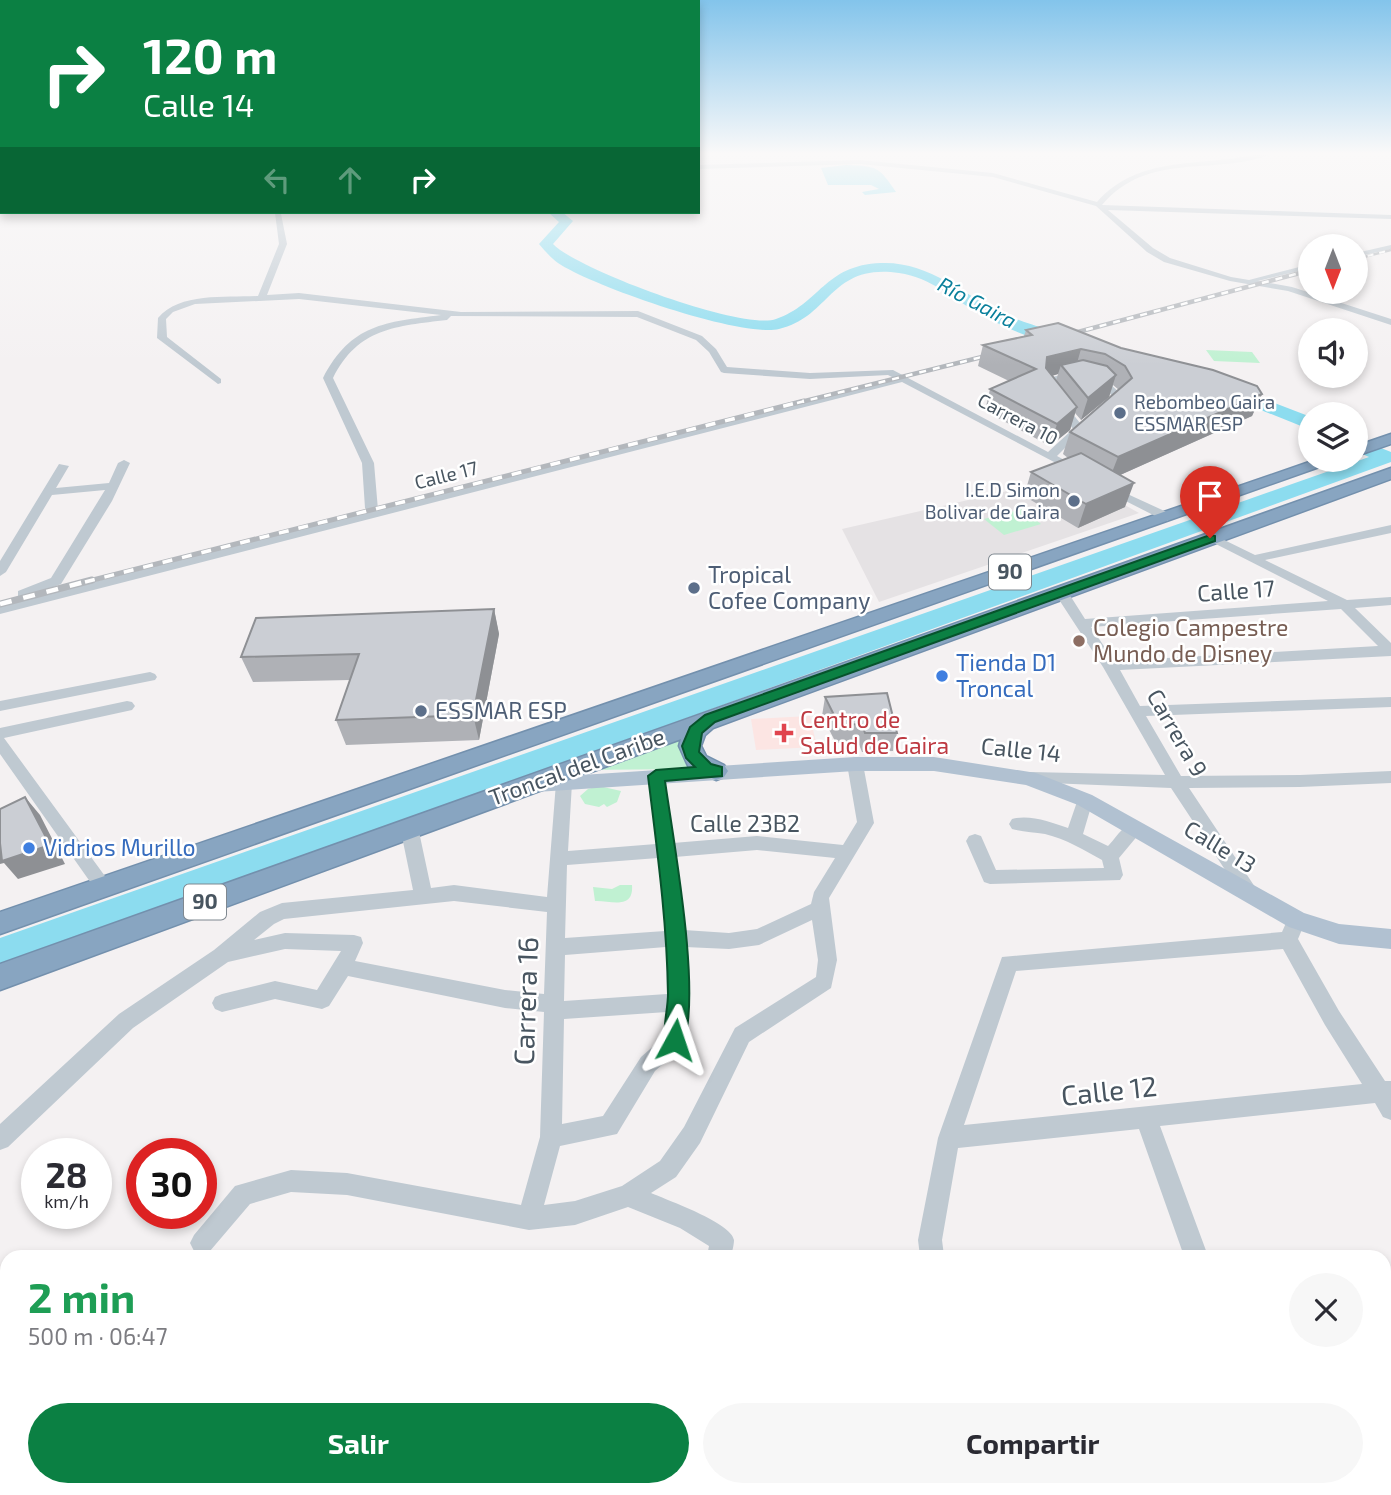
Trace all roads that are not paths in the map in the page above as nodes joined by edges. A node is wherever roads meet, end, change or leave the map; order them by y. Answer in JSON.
{"nodes":[{"id":1,"x":280,"y":225,"type":"edge"},
{"id":2,"x":1121,"y":225,"type":"edge"},
{"id":3,"x":1391,"y":247,"type":"edge"},
{"id":4,"x":1368,"y":252,"type":"edge"},
{"id":5,"x":1298,"y":269,"type":"edge"},
{"id":6,"x":1247,"y":281,"type":"junction"},
{"id":7,"x":262,"y":297,"type":"junction"},
{"id":8,"x":461,"y":314,"type":"junction"},
{"id":9,"x":1391,"y":323,"type":"edge"},
{"id":10,"x":902,"y":379,"type":"junction"},
{"id":11,"x":218,"y":381,"type":"dead end"},
{"id":12,"x":1099,"y":413,"type":"edge"},
{"id":13,"x":1089,"y":421,"type":"edge"},
{"id":14,"x":1079,"y":429,"type":"junction"},
{"id":15,"x":1391,"y":439,"type":"edge"},
{"id":16,"x":1368,"y":447,"type":"edge"},
{"id":17,"x":1049,"y":457,"type":"junction"},
{"id":18,"x":124,"y":463,"type":"dead end"},
{"id":19,"x":63,"y":466,"type":"dead end"},
{"id":20,"x":1298,"y":471,"type":"edge"},
{"id":21,"x":1083,"y":475,"type":"edge"},
{"id":22,"x":1383,"y":476,"type":"edge"},
{"id":23,"x":1095,"y":481,"type":"edge"},
{"id":24,"x":113,"y":486,"type":"junction"},
{"id":25,"x":47,"y":492,"type":"junction"},
{"id":26,"x":374,"y":513,"type":"junction"},
{"id":27,"x":1167,"y":517,"type":"junction"},
{"id":28,"x":1391,"y":529,"type":"edge"},
{"id":29,"x":1210,"y":538,"type":"junction"},
{"id":30,"x":1254,"y":559,"type":"junction"},
{"id":31,"x":0,"y":572,"type":"edge"},
{"id":32,"x":1062,"y":592,"type":"junction"},
{"id":33,"x":0,"y":600,"type":"edge"},
{"id":34,"x":1391,"y":601,"type":"edge"},
{"id":35,"x":1344,"y":604,"type":"junction"},
{"id":36,"x":0,"y":610,"type":"edge"},
{"id":37,"x":1084,"y":623,"type":"junction"},
{"id":38,"x":1391,"y":651,"type":"edge"},
{"id":39,"x":1110,"y":666,"type":"junction"},
{"id":40,"x":149,"y":677,"type":"dead end"},
{"id":41,"x":1391,"y":702,"type":"edge"},
{"id":42,"x":0,"y":706,"type":"edge"},
{"id":43,"x":127,"y":706,"type":"dead end"},
{"id":44,"x":1136,"y":711,"type":"junction"},
{"id":45,"x":710,"y":719,"type":"junction"},
{"id":46,"x":0,"y":733,"type":"edge"},
{"id":47,"x":0,"y":742,"type":"edge"},
{"id":48,"x":855,"y":764,"type":"junction"},
{"id":49,"x":716,"y":771,"type":"junction"},
{"id":50,"x":656,"y":776,"type":"junction"},
{"id":51,"x":1029,"y":778,"type":"junction"},
{"id":52,"x":1391,"y":778,"type":"edge"},
{"id":53,"x":564,"y":783,"type":"junction"},
{"id":54,"x":1177,"y":783,"type":"junction"},
{"id":55,"x":521,"y":787,"type":"junction"},
{"id":56,"x":1085,"y":800,"type":"junction"},
{"id":57,"x":1018,"y":824,"type":"dead end"},
{"id":58,"x":409,"y":827,"type":"junction"},
{"id":59,"x":1135,"y":828,"type":"junction"},
{"id":60,"x":1073,"y":835,"type":"junction"},
{"id":61,"x":975,"y":841,"type":"dead end"},
{"id":62,"x":665,"y":849,"type":"junction"},
{"id":63,"x":846,"y":852,"type":"junction"},
{"id":64,"x":1110,"y":856,"type":"junction"},
{"id":65,"x":559,"y":859,"type":"junction"},
{"id":66,"x":104,"y":888,"type":"junction"},
{"id":67,"x":424,"y":894,"type":"junction"},
{"id":68,"x":1253,"y":897,"type":"junction"},
{"id":69,"x":556,"y":906,"type":"junction"},
{"id":70,"x":818,"y":909,"type":"junction"},
{"id":71,"x":0,"y":923,"type":"edge"},
{"id":72,"x":1293,"y":930,"type":"junction"},
{"id":73,"x":677,"y":938,"type":"junction"},
{"id":74,"x":1391,"y":939,"type":"edge"},
{"id":75,"x":557,"y":947,"type":"junction"},
{"id":76,"x":221,"y":957,"type":"junction"},
{"id":77,"x":343,"y":967,"type":"junction"},
{"id":78,"x":0,"y":977,"type":"edge"},
{"id":79,"x":678,"y":1002,"type":"junction"},
{"id":80,"x":222,"y":1003,"type":"dead end"},
{"id":81,"x":554,"y":1008,"type":"junction"},
{"id":82,"x":1387,"y":1098,"type":"edge"},
{"id":83,"x":1146,"y":1117,"type":"junction"},
{"id":84,"x":551,"y":1137,"type":"junction"},
{"id":85,"x":949,"y":1138,"type":"junction"},
{"id":86,"x":0,"y":1139,"type":"edge"},
{"id":87,"x":628,"y":1195,"type":"junction"},
{"id":88,"x":529,"y":1219,"type":"junction"},
{"id":89,"x":202,"y":1242,"type":"dead end"},
{"id":90,"x":720,"y":1250,"type":"edge"},
{"id":91,"x":931,"y":1250,"type":"edge"},
{"id":92,"x":1194,"y":1250,"type":"edge"}],
"edges":[{"from":1,"to":7,"type":"street"},
{"from":2,"to":6,"type":"street"},
{"from":3,"to":4,"type":"street"},
{"from":5,"to":6,"type":"street"},
{"from":6,"to":9,"type":"street"},
{"from":7,"to":8,"type":"street"},
{"from":7,"to":11,"type":"street"},
{"from":8,"to":10,"type":"street","name":"Carrera 10"},
{"from":8,"to":26,"type":"street"},
{"from":10,"to":17,"type":"street","name":"Carrera 10"},
{"from":10,"to":26,"type":"street","name":"Calle 17"},
{"from":12,"to":14,"type":"street"},
{"from":13,"to":14,"type":"street"},
{"from":14,"to":17,"type":"street"},
{"from":15,"to":16,"type":"highway"},
{"from":17,"to":21,"type":"street","name":"Carrera 10"},
{"from":18,"to":24,"type":"street"},
{"from":19,"to":25,"type":"street"},
{"from":20,"to":27,"type":"highway","name":"Troncal del Caribe","number":"90"},
{"from":22,"to":29,"type":"highway","name":"Troncal del Caribe","number":"90"},
{"from":23,"to":27,"type":"street"},
{"from":24,"to":25,"type":"street"},
{"from":24,"to":33,"type":"street"},
{"from":25,"to":31,"type":"street"},
{"from":26,"to":36,"type":"street","name":"Calle 17"},
{"from":27,"to":66,"type":"highway","name":"Troncal del Caribe","number":"90"},
{"from":28,"to":30,"type":"street"},
{"from":29,"to":30,"type":"street"},
{"from":29,"to":32,"type":"highway","name":"Troncal del Caribe","number":"90"},
{"from":30,"to":35,"type":"street"},
{"from":32,"to":37,"type":"street","name":"Carrera 9"},
{"from":32,"to":45,"type":"highway","name":"Troncal del Caribe","number":"90"},
{"from":34,"to":35,"type":"street","name":"Calle 17"},
{"from":35,"to":37,"type":"street","name":"Calle 17"},
{"from":35,"to":38,"type":"street"},
{"from":37,"to":39,"type":"street","name":"Carrera 9"},
{"from":38,"to":39,"type":"street"},
{"from":39,"to":44,"type":"street","name":"Carrera 9"},
{"from":40,"to":42,"type":"street"},
{"from":41,"to":44,"type":"street"},
{"from":43,"to":46,"type":"street"},
{"from":44,"to":54,"type":"street","name":"Carrera 9"},
{"from":45,"to":49,"type":"highway"},
{"from":45,"to":55,"type":"highway","name":"Troncal del Caribe","number":"90"},
{"from":47,"to":66,"type":"street"},
{"from":48,"to":49,"type":"main road","name":"Calle 14"},
{"from":48,"to":51,"type":"main road","name":"Calle 14"},
{"from":48,"to":63,"type":"street"},
{"from":49,"to":50,"type":"main road","name":"Calle 14"},
{"from":50,"to":53,"type":"main road","name":"Calle 14"},
{"from":50,"to":62,"type":"street"},
{"from":51,"to":54,"type":"street","name":"Calle 14"},
{"from":51,"to":56,"type":"main road","name":"Calle 13"},
{"from":52,"to":54,"type":"street","name":"Calle 14"},
{"from":53,"to":55,"type":"main road","name":"Calle 14"},
{"from":53,"to":65,"type":"street","name":"Carrera 16"},
{"from":54,"to":68,"type":"street","name":"Carrera 9"},
{"from":55,"to":58,"type":"highway","name":"Troncal del Caribe","number":"90"},
{"from":56,"to":59,"type":"main road","name":"Calle 13"},
{"from":56,"to":60,"type":"street"},
{"from":57,"to":60,"type":"street"},
{"from":58,"to":67,"type":"street"},
{"from":58,"to":78,"type":"highway","name":"Troncal del Caribe","number":"90"},
{"from":59,"to":64,"type":"street"},
{"from":59,"to":68,"type":"main road","name":"Calle 13"},
{"from":60,"to":64,"type":"street"},
{"from":61,"to":64,"type":"street"},
{"from":62,"to":63,"type":"street","name":"Calle 23B2"},
{"from":62,"to":65,"type":"street","name":"Calle 23B2"},
{"from":62,"to":73,"type":"street"},
{"from":63,"to":70,"type":"street"},
{"from":65,"to":69,"type":"street","name":"Carrera 16"},
{"from":66,"to":71,"type":"highway","name":"Troncal del Caribe","number":"90"},
{"from":67,"to":69,"type":"street"},
{"from":67,"to":76,"type":"street"},
{"from":68,"to":72,"type":"main road","name":"Calle 13"},
{"from":69,"to":75,"type":"street","name":"Carrera 16"},
{"from":70,"to":73,"type":"street"},
{"from":70,"to":87,"type":"street"},
{"from":72,"to":74,"type":"main road","name":"Calle 13"},
{"from":72,"to":82,"type":"street"},
{"from":72,"to":85,"type":"street","name":"Calle 13"},
{"from":73,"to":75,"type":"street"},
{"from":73,"to":79,"type":"street"},
{"from":75,"to":81,"type":"street","name":"Carrera 16"},
{"from":76,"to":77,"type":"street"},
{"from":76,"to":86,"type":"street"},
{"from":77,"to":80,"type":"street"},
{"from":77,"to":81,"type":"street"},
{"from":79,"to":81,"type":"street"},
{"from":79,"to":84,"type":"street"},
{"from":81,"to":84,"type":"street","name":"Carrera 16"},
{"from":82,"to":83,"type":"street","name":"Calle 12"},
{"from":83,"to":85,"type":"street","name":"Calle 12"},
{"from":83,"to":92,"type":"street"},
{"from":84,"to":88,"type":"street","name":"Carrera 16"},
{"from":85,"to":91,"type":"street"},
{"from":87,"to":88,"type":"street"},
{"from":87,"to":90,"type":"street"},
{"from":88,"to":89,"type":"street"}]}
